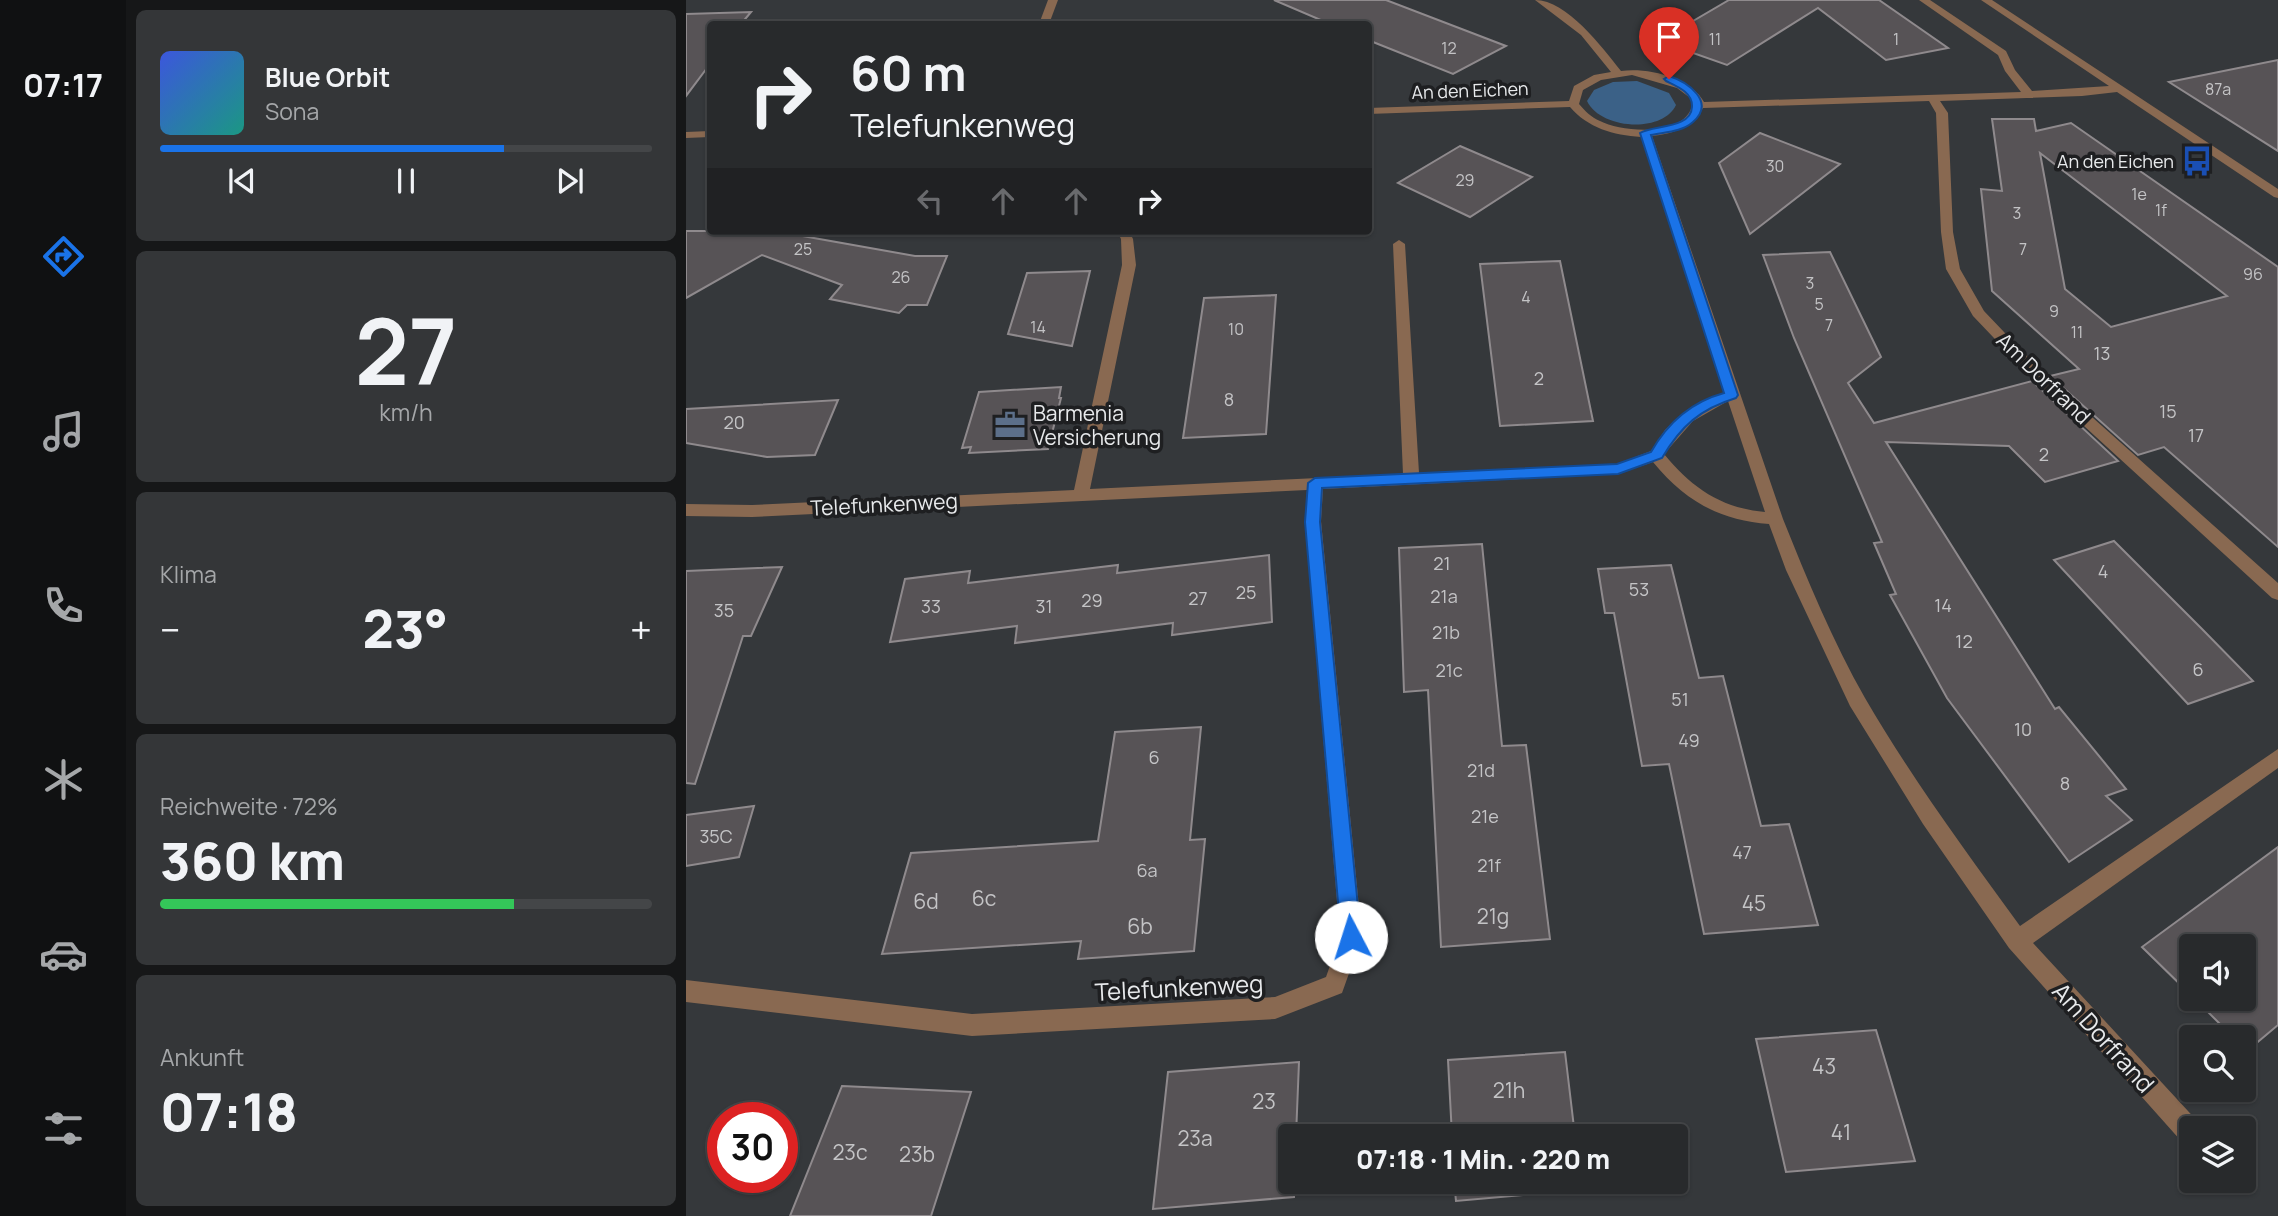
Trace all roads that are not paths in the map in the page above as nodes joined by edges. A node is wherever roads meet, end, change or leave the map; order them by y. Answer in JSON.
{"nodes":[{"id":1,"x":1053,"y":0,"type":"edge"},
{"id":2,"x":1540,"y":0,"type":"edge"},
{"id":3,"x":1924,"y":0,"type":"edge"},
{"id":4,"x":1986,"y":0,"type":"edge"},
{"id":5,"x":1045,"y":21,"type":"edge"},
{"id":6,"x":1616,"y":73,"type":"junction"},
{"id":7,"x":2120,"y":88,"type":"junction"},
{"id":8,"x":2028,"y":94,"type":"junction"},
{"id":9,"x":1933,"y":97,"type":"junction"},
{"id":10,"x":1573,"y":104,"type":"junction"},
{"id":11,"x":1698,"y":105,"type":"junction"},
{"id":12,"x":1372,"y":110,"type":"edge"},
{"id":13,"x":1645,"y":133,"type":"junction"},
{"id":14,"x":707,"y":134,"type":"edge"},
{"id":15,"x":686,"y":135,"type":"edge"},
{"id":16,"x":2278,"y":194,"type":"edge"},
{"id":17,"x":1125,"y":235,"type":"edge"},
{"id":18,"x":1399,"y":244,"type":"dead end"},
{"id":19,"x":1731,"y":395,"type":"junction"},
{"id":20,"x":1657,"y":455,"type":"junction"},
{"id":21,"x":1411,"y":478,"type":"junction"},
{"id":22,"x":1315,"y":483,"type":"junction"},
{"id":23,"x":1081,"y":494,"type":"junction"},
{"id":24,"x":686,"y":510,"type":"edge"},
{"id":25,"x":1775,"y":519,"type":"junction"},
{"id":26,"x":2278,"y":593,"type":"edge"},
{"id":27,"x":2278,"y":757,"type":"edge"},
{"id":28,"x":2017,"y":941,"type":"junction"},
{"id":29,"x":686,"y":991,"type":"edge"},
{"id":30,"x":2179,"y":1120,"type":"edge"}],
"edges":[{"from":1,"to":5,"type":"street"},
{"from":2,"to":6,"type":"street"},
{"from":3,"to":8,"type":"street"},
{"from":4,"to":7,"type":"street"},
{"from":6,"to":10,"type":"street"},
{"from":6,"to":11,"type":"street"},
{"from":7,"to":8,"type":"street"},
{"from":7,"to":16,"type":"street"},
{"from":8,"to":9,"type":"street"},
{"from":9,"to":11,"type":"street"},
{"from":9,"to":26,"type":"street","name":"Am Dorfrand"},
{"from":10,"to":12,"type":"street","name":"An den Eichen"},
{"from":10,"to":13,"type":"street"},
{"from":11,"to":13,"type":"street"},
{"from":13,"to":19,"type":"street"},
{"from":14,"to":15,"type":"street"},
{"from":17,"to":23,"type":"street"},
{"from":18,"to":21,"type":"street"},
{"from":19,"to":20,"type":"street"},
{"from":19,"to":25,"type":"street","name":"Am Dorfrand"},
{"from":20,"to":21,"type":"street","name":"Telefunkenweg"},
{"from":20,"to":25,"type":"street"},
{"from":21,"to":22,"type":"street","name":"Telefunkenweg"},
{"from":22,"to":23,"type":"street","name":"Telefunkenweg"},
{"from":22,"to":29,"type":"street","name":"Telefunkenweg"},
{"from":23,"to":24,"type":"street","name":"Telefunkenweg"},
{"from":25,"to":28,"type":"street","name":"Am Dorfrand"},
{"from":27,"to":28,"type":"street"},
{"from":28,"to":30,"type":"street","name":"Am Dorfrand"}]}
